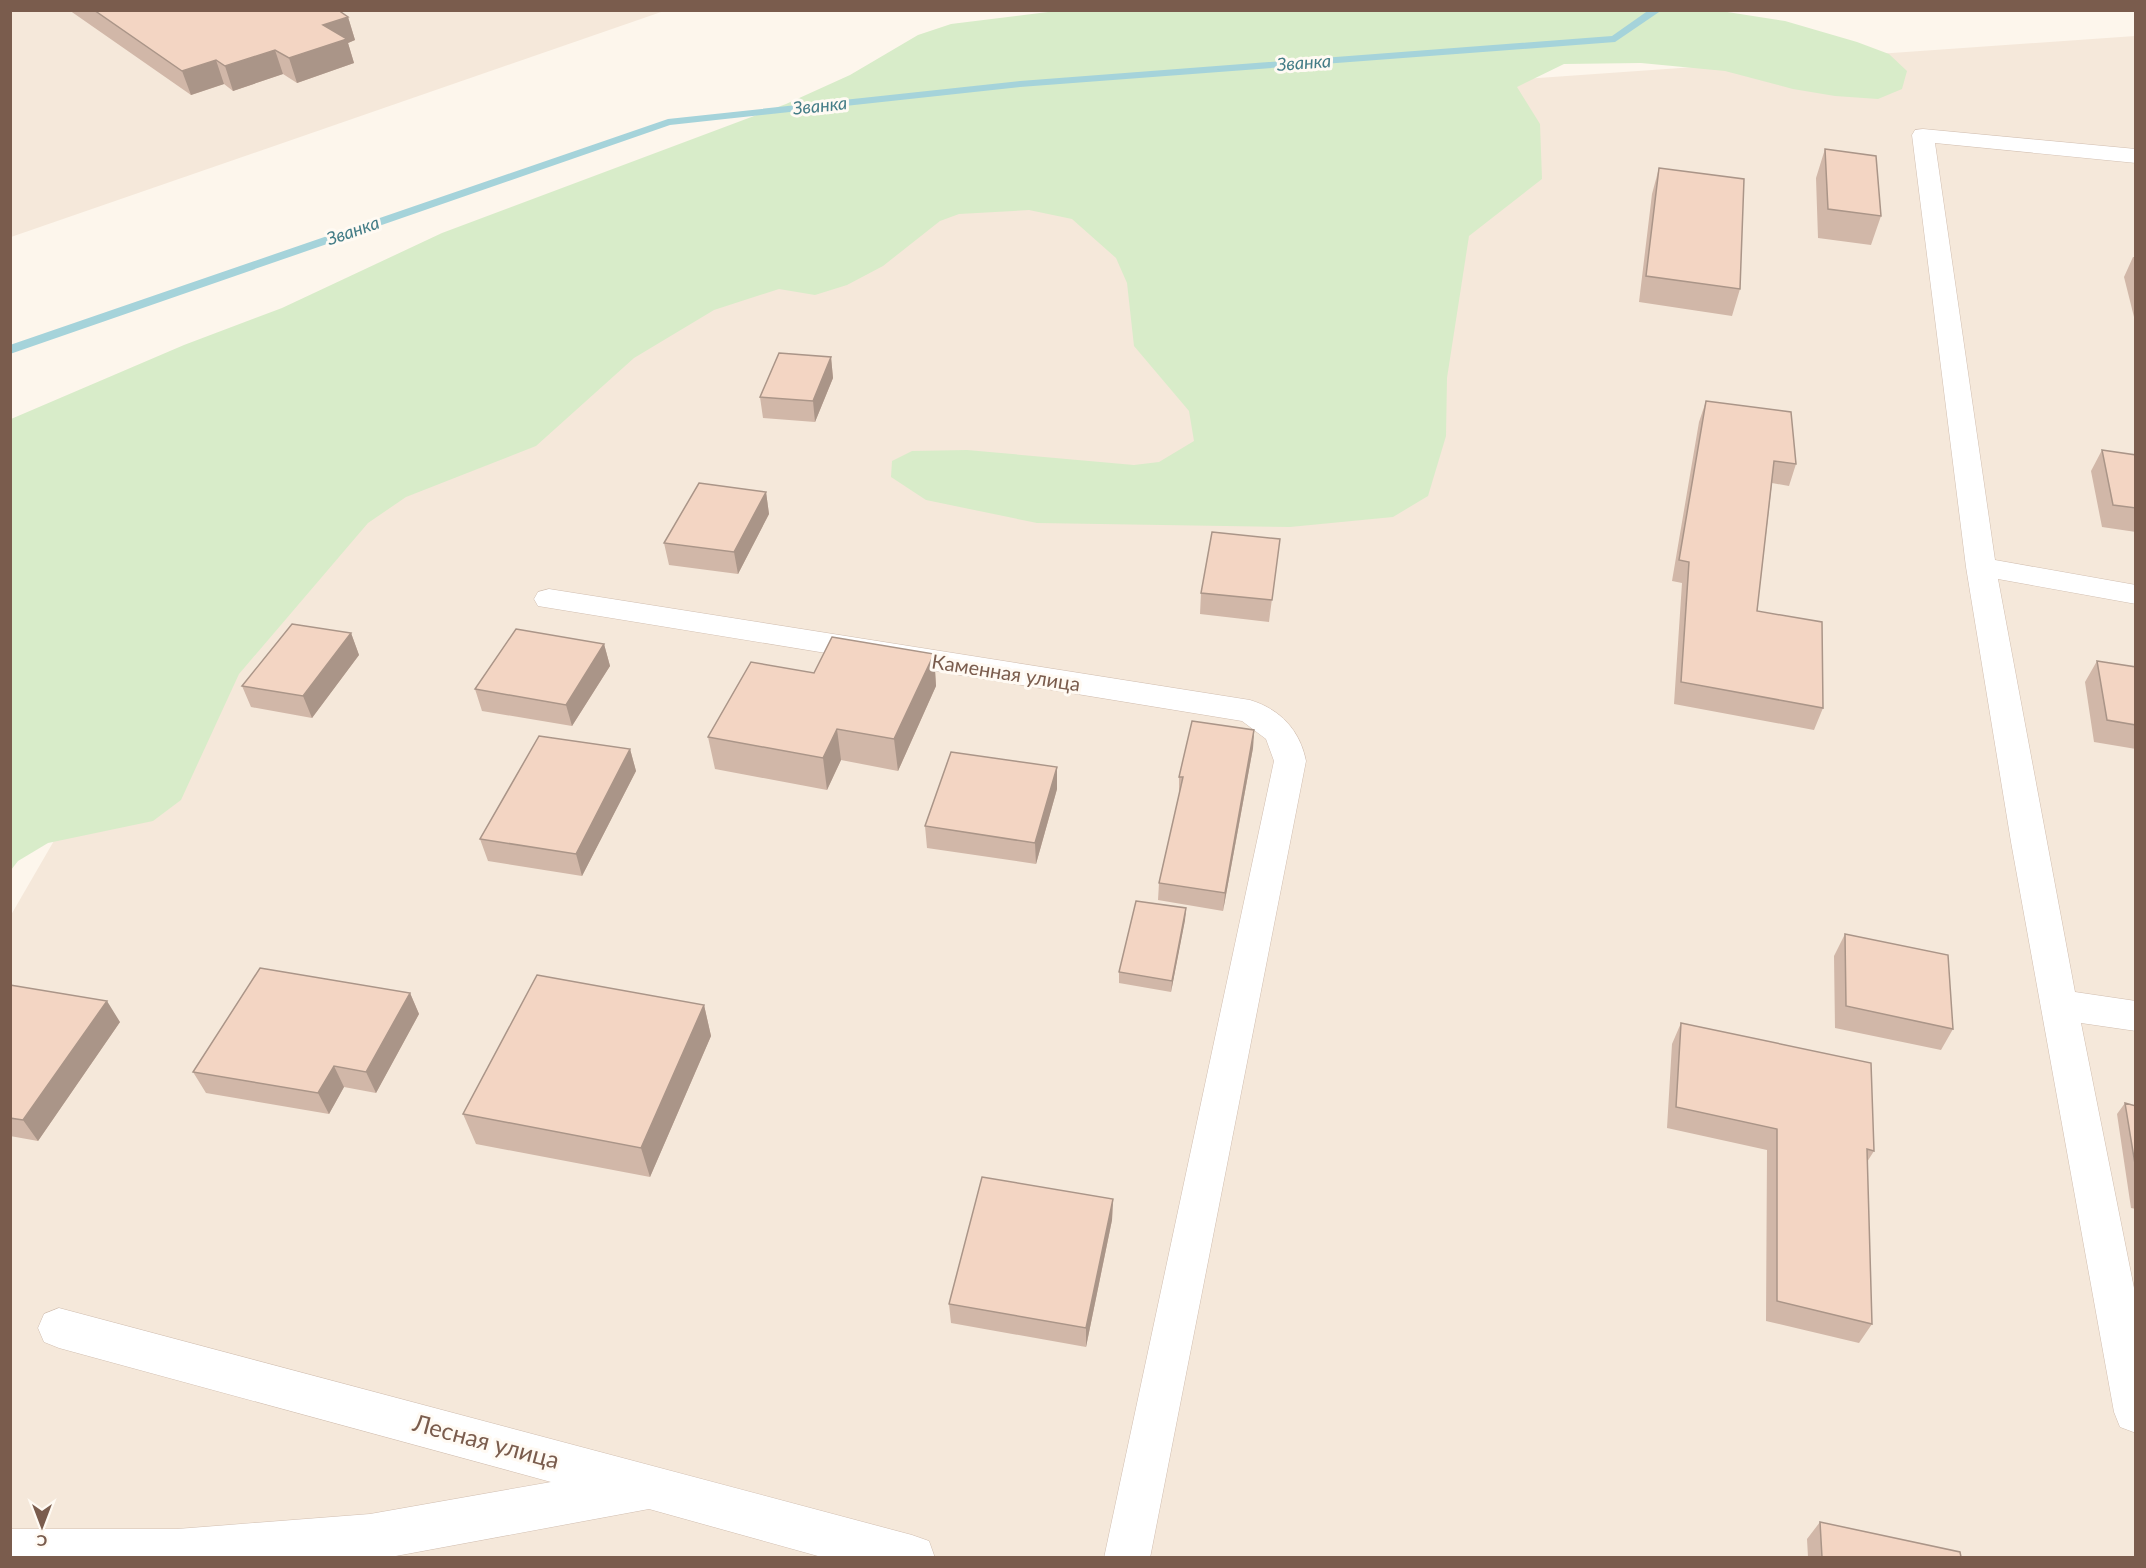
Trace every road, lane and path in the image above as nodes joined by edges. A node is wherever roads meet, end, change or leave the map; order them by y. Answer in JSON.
{"nodes":[{"id":1,"x":2136,"y":156,"type":"edge"},
{"id":2,"x":1981,"y":567,"type":"junction"},
{"id":3,"x":2136,"y":596,"type":"edge"},
{"id":4,"x":549,"y":599,"type":"dead end"},
{"id":5,"x":2059,"y":1005,"type":"junction"},
{"id":6,"x":2136,"y":1016,"type":"edge"},
{"id":7,"x":59,"y":1328,"type":"dead end"},
{"id":8,"x":2136,"y":1412,"type":"edge"},
{"id":9,"x":653,"y":1488,"type":"junction"},
{"id":10,"x":10,"y":1552,"type":"edge"},
{"id":11,"x":912,"y":1557,"type":"edge"},
{"id":12,"x":1127,"y":1557,"type":"edge"}],
"edges":[{"from":1,"to":2,"type":"street"},
{"from":2,"to":3,"type":"street"},
{"from":2,"to":5,"type":"street"},
{"from":4,"to":12,"type":"street","name":"Каменная улица"},
{"from":5,"to":6,"type":"street"},
{"from":5,"to":8,"type":"street"},
{"from":7,"to":9,"type":"street","name":"Лесная улица"},
{"from":9,"to":10,"type":"street"},
{"from":9,"to":11,"type":"street","name":"Лесная улица"}]}
